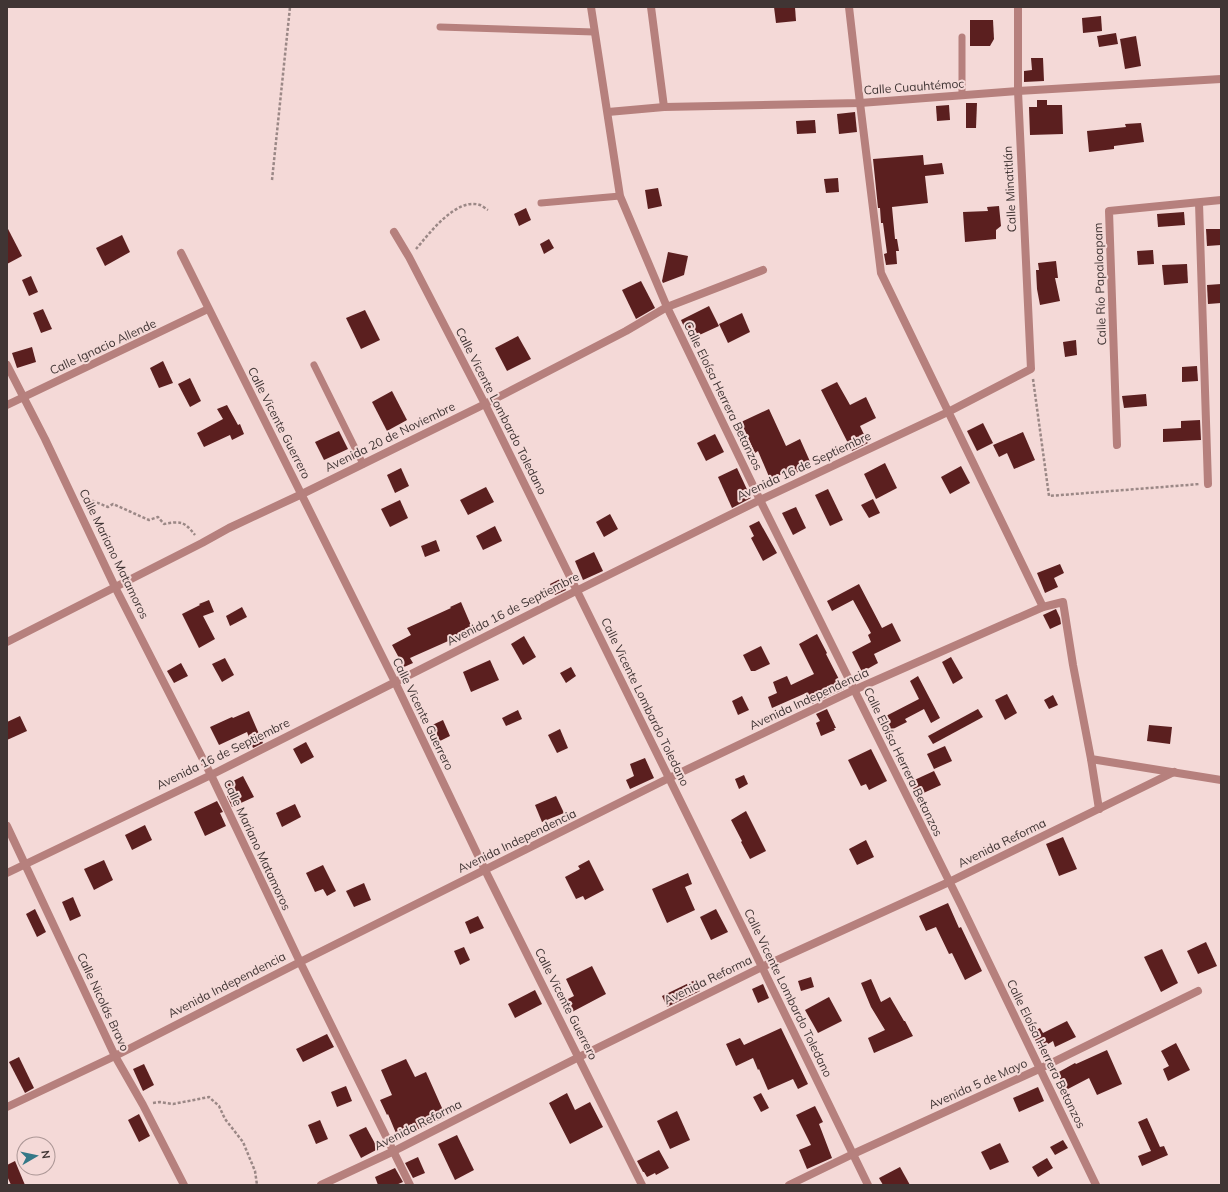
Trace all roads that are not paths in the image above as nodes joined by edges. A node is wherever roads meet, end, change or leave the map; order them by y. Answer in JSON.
{"nodes":[{"id":1,"x":591,"y":7,"type":"edge"},
{"id":2,"x":651,"y":7,"type":"edge"},
{"id":3,"x":849,"y":7,"type":"edge"},
{"id":4,"x":1018,"y":7,"type":"edge"},
{"id":5,"x":440,"y":27,"type":"dead end"},
{"id":6,"x":594,"y":32,"type":"junction"},
{"id":7,"x":962,"y":37,"type":"dead end"},
{"id":8,"x":1221,"y":79,"type":"edge"},
{"id":9,"x":1018,"y":91,"type":"junction"},
{"id":10,"x":962,"y":95,"type":"junction"},
{"id":11,"x":860,"y":103,"type":"junction"},
{"id":12,"x":664,"y":107,"type":"junction"},
{"id":13,"x":608,"y":112,"type":"junction"},
{"id":14,"x":620,"y":196,"type":"junction"},
{"id":15,"x":1221,"y":200,"type":"edge"},
{"id":16,"x":541,"y":203,"type":"dead end"},
{"id":17,"x":1199,"y":203,"type":"junction"},
{"id":18,"x":394,"y":232,"type":"dead end"},
{"id":19,"x":181,"y":253,"type":"dead end"},
{"id":20,"x":764,"y":270,"type":"dead end"},
{"id":21,"x":667,"y":307,"type":"junction"},
{"id":22,"x":208,"y":309,"type":"junction"},
{"id":23,"x":7,"y":365,"type":"edge"},
{"id":24,"x":314,"y":365,"type":"dead end"},
{"id":25,"x":1031,"y":369,"type":"joint"},
{"id":26,"x":23,"y":398,"type":"junction"},
{"id":27,"x":485,"y":404,"type":"junction"},
{"id":28,"x":7,"y":405,"type":"edge"},
{"id":29,"x":948,"y":412,"type":"junction"},
{"id":30,"x":1117,"y":445,"type":"dead end"},
{"id":31,"x":363,"y":464,"type":"junction"},
{"id":32,"x":1208,"y":484,"type":"road end"},
{"id":33,"x":302,"y":494,"type":"junction"},
{"id":34,"x":760,"y":500,"type":"junction"},
{"id":35,"x":115,"y":587,"type":"junction"},
{"id":36,"x":576,"y":591,"type":"junction"},
{"id":37,"x":1043,"y":607,"type":"junction"},
{"id":38,"x":7,"y":642,"type":"edge"},
{"id":39,"x":395,"y":682,"type":"junction"},
{"id":40,"x":854,"y":690,"type":"junction"},
{"id":41,"x":1091,"y":759,"type":"junction"},
{"id":42,"x":1174,"y":772,"type":"junction"},
{"id":43,"x":211,"y":775,"type":"junction"},
{"id":44,"x":669,"y":778,"type":"junction"},
{"id":45,"x":1221,"y":780,"type":"edge"},
{"id":46,"x":1099,"y":809,"type":"junction"},
{"id":47,"x":7,"y":826,"type":"edge"},
{"id":48,"x":25,"y":864,"type":"junction"},
{"id":49,"x":485,"y":870,"type":"junction"},
{"id":50,"x":7,"y":873,"type":"edge"},
{"id":51,"x":949,"y":882,"type":"junction"},
{"id":52,"x":300,"y":962,"type":"junction"},
{"id":53,"x":762,"y":967,"type":"junction"},
{"id":54,"x":1198,"y":990,"type":"dead end"},
{"id":55,"x":115,"y":1056,"type":"junction"},
{"id":56,"x":579,"y":1057,"type":"junction"},
{"id":57,"x":1039,"y":1069,"type":"junction"},
{"id":58,"x":7,"y":1107,"type":"edge"},
{"id":59,"x":394,"y":1151,"type":"junction"},
{"id":60,"x":853,"y":1154,"type":"junction"},
{"id":61,"x":184,"y":1185,"type":"edge"},
{"id":62,"x":321,"y":1185,"type":"edge"},
{"id":63,"x":410,"y":1185,"type":"edge"},
{"id":64,"x":642,"y":1185,"type":"edge"},
{"id":65,"x":789,"y":1185,"type":"edge"},
{"id":66,"x":868,"y":1185,"type":"edge"},
{"id":67,"x":1096,"y":1185,"type":"edge"}],
"edges":[{"from":1,"to":6,"type":"street","name":"Calle Eloísa Herrera Betanzos"},
{"from":2,"to":12,"type":"street"},
{"from":3,"to":11,"type":"street"},
{"from":4,"to":9,"type":"street","name":"Calle Minatitlán"},
{"from":5,"to":6,"type":"lane"},
{"from":6,"to":13,"type":"street","name":"Calle Eloísa Herrera Betanzos"},
{"from":7,"to":10,"type":"lane"},
{"from":8,"to":9,"type":"street","name":"Calle Cuauhtémoc"},
{"from":9,"to":10,"type":"street","name":"Calle Cuauhtémoc"},
{"from":9,"to":25,"type":"street","name":"Calle Minatitlán"},
{"from":10,"to":11,"type":"street","name":"Calle Cuauhtémoc"},
{"from":11,"to":12,"type":"street","name":"Calle Cuauhtémoc"},
{"from":11,"to":29,"type":"street"},
{"from":12,"to":13,"type":"street","name":"Calle Cuauhtémoc"},
{"from":13,"to":14,"type":"street","name":"Calle Eloísa Herrera Betanzos"},
{"from":14,"to":16,"type":"lane"},
{"from":14,"to":21,"type":"street","name":"Calle Eloísa Herrera Betanzos"},
{"from":15,"to":17,"type":"street","name":"Calle Río Papaloapam"},
{"from":17,"to":30,"type":"street","name":"Calle Río Papaloapam"},
{"from":17,"to":32,"type":"street"},
{"from":18,"to":27,"type":"street","name":"Calle Vicente Lombardo Toledano"},
{"from":19,"to":22,"type":"street","name":"Calle Vicente Guerrero"},
{"from":20,"to":21,"type":"street","name":"Avenida 20 de Noviembre"},
{"from":21,"to":27,"type":"street","name":"Avenida 20 de Noviembre"},
{"from":21,"to":34,"type":"street","name":"Calle Eloísa Herrera Betanzos"},
{"from":22,"to":26,"type":"street","name":"Calle Ignacio Allende"},
{"from":22,"to":33,"type":"street","name":"Calle Vicente Guerrero"},
{"from":23,"to":26,"type":"street","name":"Calle Mariano Matamoros"},
{"from":24,"to":31,"type":"lane"},
{"from":25,"to":29,"type":"street","name":"Avenida 16 de Septiembre"},
{"from":26,"to":28,"type":"street","name":"Calle Ignacio Allende"},
{"from":26,"to":35,"type":"street","name":"Calle Mariano Matamoros"},
{"from":27,"to":31,"type":"street","name":"Avenida 20 de Noviembre"},
{"from":27,"to":36,"type":"street","name":"Calle Vicente Lombardo Toledano"},
{"from":29,"to":34,"type":"street","name":"Avenida 16 de Septiembre"},
{"from":29,"to":37,"type":"street"},
{"from":31,"to":33,"type":"street","name":"Avenida 20 de Noviembre"},
{"from":33,"to":35,"type":"street","name":"Avenida 20 de Noviembre"},
{"from":33,"to":39,"type":"street","name":"Calle Vicente Guerrero"},
{"from":34,"to":36,"type":"street","name":"Avenida 16 de Septiembre"},
{"from":34,"to":40,"type":"street","name":"Calle Eloísa Herrera Betanzos"},
{"from":35,"to":38,"type":"street","name":"Avenida 20 de Noviembre"},
{"from":35,"to":43,"type":"street","name":"Calle Mariano Matamoros"},
{"from":36,"to":39,"type":"street","name":"Avenida 16 de Septiembre"},
{"from":36,"to":44,"type":"street","name":"Calle Vicente Lombardo Toledano"},
{"from":37,"to":40,"type":"street","name":"Avenida Independencia"},
{"from":37,"to":41,"type":"street","name":"Avenida Independencia"},
{"from":39,"to":43,"type":"street","name":"Avenida 16 de Septiembre"},
{"from":39,"to":49,"type":"street","name":"Calle Vicente Guerrero"},
{"from":40,"to":44,"type":"street","name":"Avenida Independencia"},
{"from":40,"to":51,"type":"street","name":"Calle Eloísa Herrera Betanzos"},
{"from":41,"to":42,"type":"street"},
{"from":41,"to":46,"type":"street"},
{"from":42,"to":45,"type":"street"},
{"from":42,"to":46,"type":"street","name":"Avenida Reforma"},
{"from":43,"to":48,"type":"street","name":"Avenida 16 de Septiembre"},
{"from":43,"to":52,"type":"street","name":"Calle Mariano Matamoros"},
{"from":44,"to":49,"type":"street","name":"Avenida Independencia"},
{"from":44,"to":53,"type":"street","name":"Calle Vicente Lombardo Toledano"},
{"from":46,"to":51,"type":"street","name":"Avenida Reforma"},
{"from":47,"to":48,"type":"street","name":"Calle Nicolás Bravo"},
{"from":48,"to":50,"type":"street","name":"Avenida 16 de Septiembre"},
{"from":48,"to":55,"type":"street","name":"Calle Nicolás Bravo"},
{"from":49,"to":52,"type":"street","name":"Avenida Independencia"},
{"from":49,"to":56,"type":"street","name":"Calle Vicente Guerrero"},
{"from":51,"to":53,"type":"street","name":"Avenida Reforma"},
{"from":51,"to":57,"type":"street","name":"Calle Eloísa Herrera Betanzos"},
{"from":52,"to":55,"type":"street","name":"Avenida Independencia"},
{"from":52,"to":59,"type":"street","name":"Calle Mariano Matamoros"},
{"from":53,"to":56,"type":"street","name":"Avenida Reforma"},
{"from":53,"to":60,"type":"street","name":"Calle Vicente Lombardo Toledano"},
{"from":54,"to":57,"type":"street","name":"Avenida 5 de Mayo"},
{"from":55,"to":58,"type":"street","name":"Avenida Independencia"},
{"from":55,"to":61,"type":"street","name":"Calle Nicolás Bravo"},
{"from":56,"to":59,"type":"street","name":"Avenida Reforma"},
{"from":56,"to":64,"type":"street","name":"Calle Vicente Guerrero"},
{"from":57,"to":60,"type":"street","name":"Avenida 5 de Mayo"},
{"from":57,"to":67,"type":"street","name":"Calle Eloísa Herrera Betanzos"},
{"from":59,"to":62,"type":"street","name":"Avenida Reforma"},
{"from":59,"to":63,"type":"street","name":"Calle Mariano Matamoros"},
{"from":60,"to":65,"type":"street","name":"Avenida 5 de Mayo"},
{"from":60,"to":66,"type":"street","name":"Calle Vicente Lombardo Toledano"}]}
